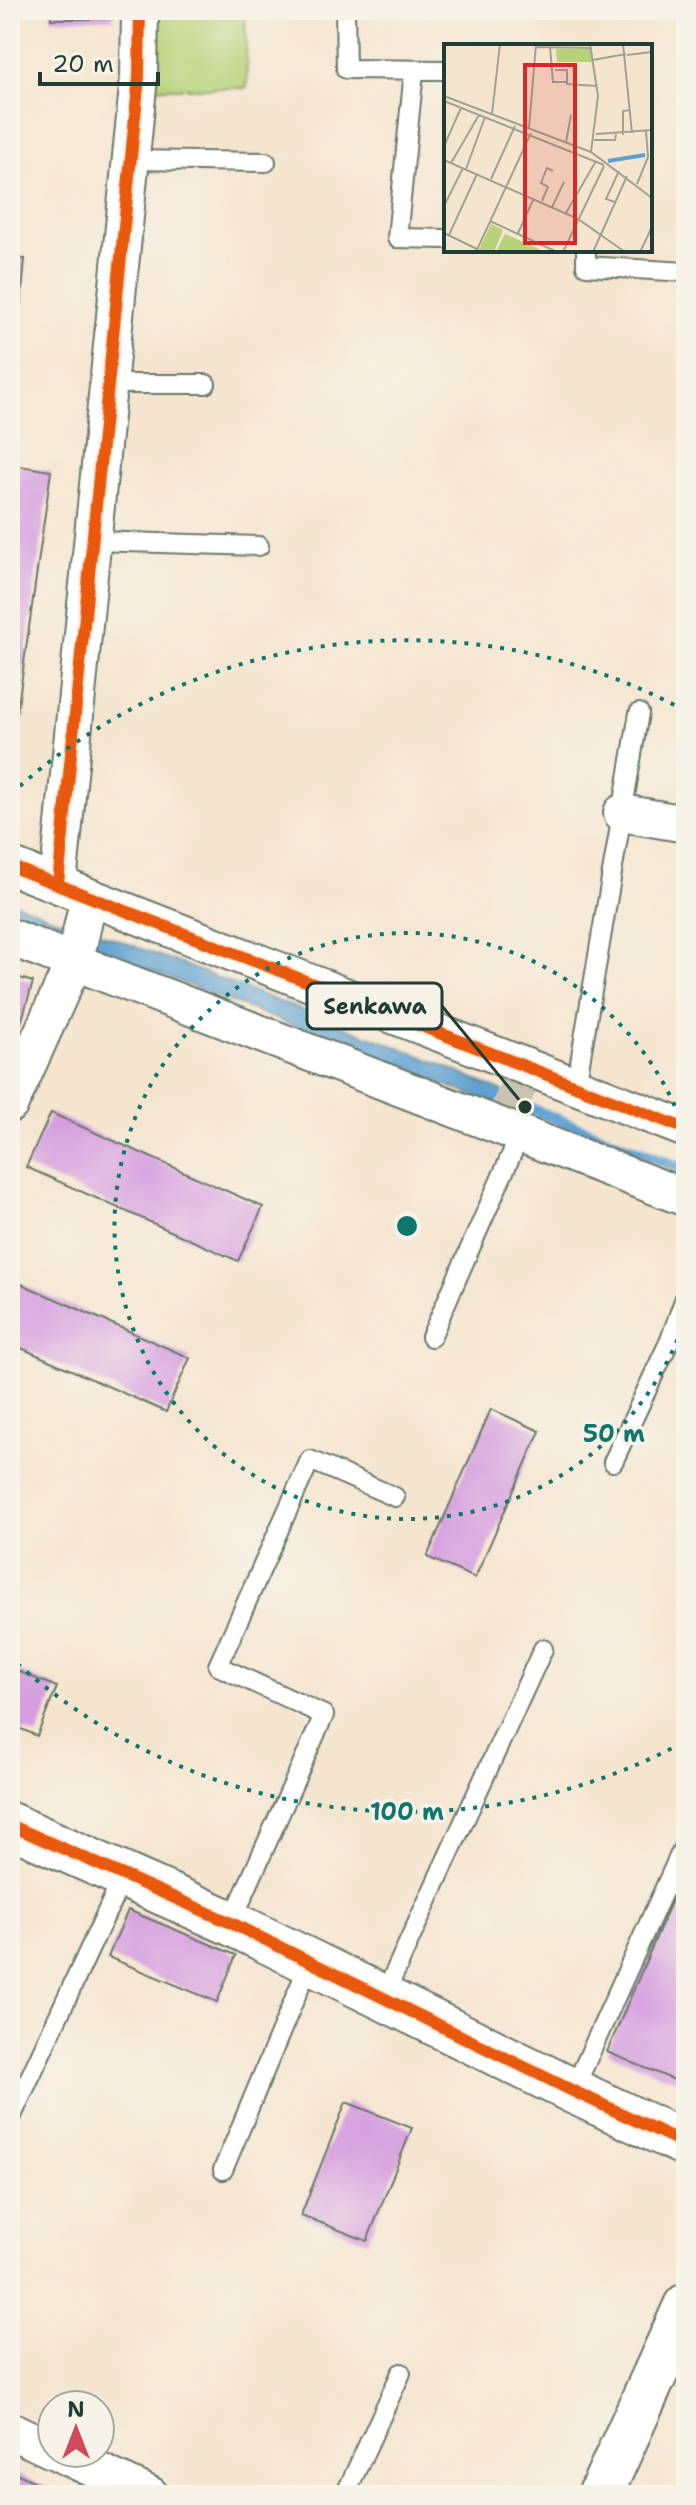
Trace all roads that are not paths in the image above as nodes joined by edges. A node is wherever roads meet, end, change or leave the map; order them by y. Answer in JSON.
{"nodes":[{"id":1,"x":140,"y":10,"type":"edge"},
{"id":2,"x":345,"y":10,"type":"edge"},
{"id":3,"x":444,"y":70,"type":"edge"},
{"id":4,"x":414,"y":71,"type":"junction"},
{"id":5,"x":130,"y":160,"type":"junction"},
{"id":6,"x":266,"y":162,"type":"dead end"},
{"id":7,"x":444,"y":239,"type":"edge"},
{"id":8,"x":586,"y":252,"type":"edge"},
{"id":9,"x":686,"y":272,"type":"edge"},
{"id":10,"x":109,"y":384,"type":"junction"},
{"id":11,"x":206,"y":384,"type":"dead end"},
{"id":12,"x":93,"y":541,"type":"junction"},
{"id":13,"x":259,"y":546,"type":"dead end"},
{"id":14,"x":639,"y":713,"type":"dead end"},
{"id":15,"x":622,"y":813,"type":"junction"},
{"id":16,"x":686,"y":824,"type":"edge"},
{"id":17,"x":10,"y":866,"type":"edge"},
{"id":18,"x":77,"y":920,"type":"junction"},
{"id":19,"x":10,"y":937,"type":"edge"},
{"id":20,"x":576,"y":1086,"type":"junction"},
{"id":21,"x":10,"y":1104,"type":"edge"},
{"id":22,"x":508,"y":1127,"type":"junction"},
{"id":23,"x":686,"y":1129,"type":"edge"},
{"id":24,"x":686,"y":1198,"type":"edge"},
{"id":25,"x":686,"y":1295,"type":"edge"},
{"id":26,"x":431,"y":1337,"type":"dead end"},
{"id":27,"x":613,"y":1462,"type":"dead end"},
{"id":28,"x":395,"y":1497,"type":"dead end"},
{"id":29,"x":543,"y":1649,"type":"dead end"},
{"id":30,"x":10,"y":1825,"type":"edge"},
{"id":31,"x":686,"y":1841,"type":"edge"},
{"id":32,"x":123,"y":1877,"type":"junction"},
{"id":33,"x":231,"y":1923,"type":"junction"},
{"id":34,"x":310,"y":1962,"type":"junction"},
{"id":35,"x":383,"y":1998,"type":"junction"},
{"id":36,"x":573,"y":2091,"type":"junction"},
{"id":37,"x":10,"y":2120,"type":"edge"},
{"id":38,"x":686,"y":2144,"type":"edge"},
{"id":39,"x":223,"y":2170,"type":"dead end"},
{"id":40,"x":686,"y":2306,"type":"edge"},
{"id":41,"x":401,"y":2373,"type":"dead end"},
{"id":42,"x":10,"y":2430,"type":"edge"},
{"id":43,"x":36,"y":2442,"type":"edge"},
{"id":44,"x":94,"y":2469,"type":"edge"},
{"id":45,"x":150,"y":2495,"type":"edge"},
{"id":46,"x":345,"y":2495,"type":"edge"},
{"id":47,"x":600,"y":2495,"type":"edge"}],
"edges":[{"from":1,"to":5,"type":"street"},
{"from":2,"to":4,"type":"lane"},
{"from":3,"to":4,"type":"lane"},
{"from":4,"to":7,"type":"lane"},
{"from":5,"to":6,"type":"lane"},
{"from":5,"to":10,"type":"street"},
{"from":8,"to":9,"type":"lane"},
{"from":10,"to":11,"type":"lane"},
{"from":10,"to":12,"type":"street"},
{"from":12,"to":13,"type":"lane"},
{"from":12,"to":18,"type":"street"},
{"from":14,"to":15,"type":"lane"},
{"from":15,"to":16,"type":"street"},
{"from":15,"to":20,"type":"lane"},
{"from":17,"to":18,"type":"street"},
{"from":18,"to":19,"type":"street"},
{"from":18,"to":20,"type":"street"},
{"from":18,"to":21,"type":"street"},
{"from":18,"to":22,"type":"street"},
{"from":20,"to":23,"type":"street"},
{"from":22,"to":24,"type":"street"},
{"from":22,"to":26,"type":"lane"},
{"from":25,"to":27,"type":"lane"},
{"from":28,"to":33,"type":"lane"},
{"from":29,"to":35,"type":"lane"},
{"from":30,"to":32,"type":"street"},
{"from":31,"to":36,"type":"lane"},
{"from":32,"to":33,"type":"street"},
{"from":32,"to":37,"type":"lane"},
{"from":33,"to":34,"type":"street"},
{"from":34,"to":35,"type":"street"},
{"from":34,"to":39,"type":"lane"},
{"from":35,"to":36,"type":"street"},
{"from":36,"to":38,"type":"street"},
{"from":40,"to":47,"type":"street"},
{"from":41,"to":46,"type":"lane"},
{"from":42,"to":43,"type":"street"},
{"from":44,"to":45,"type":"street"}]}
